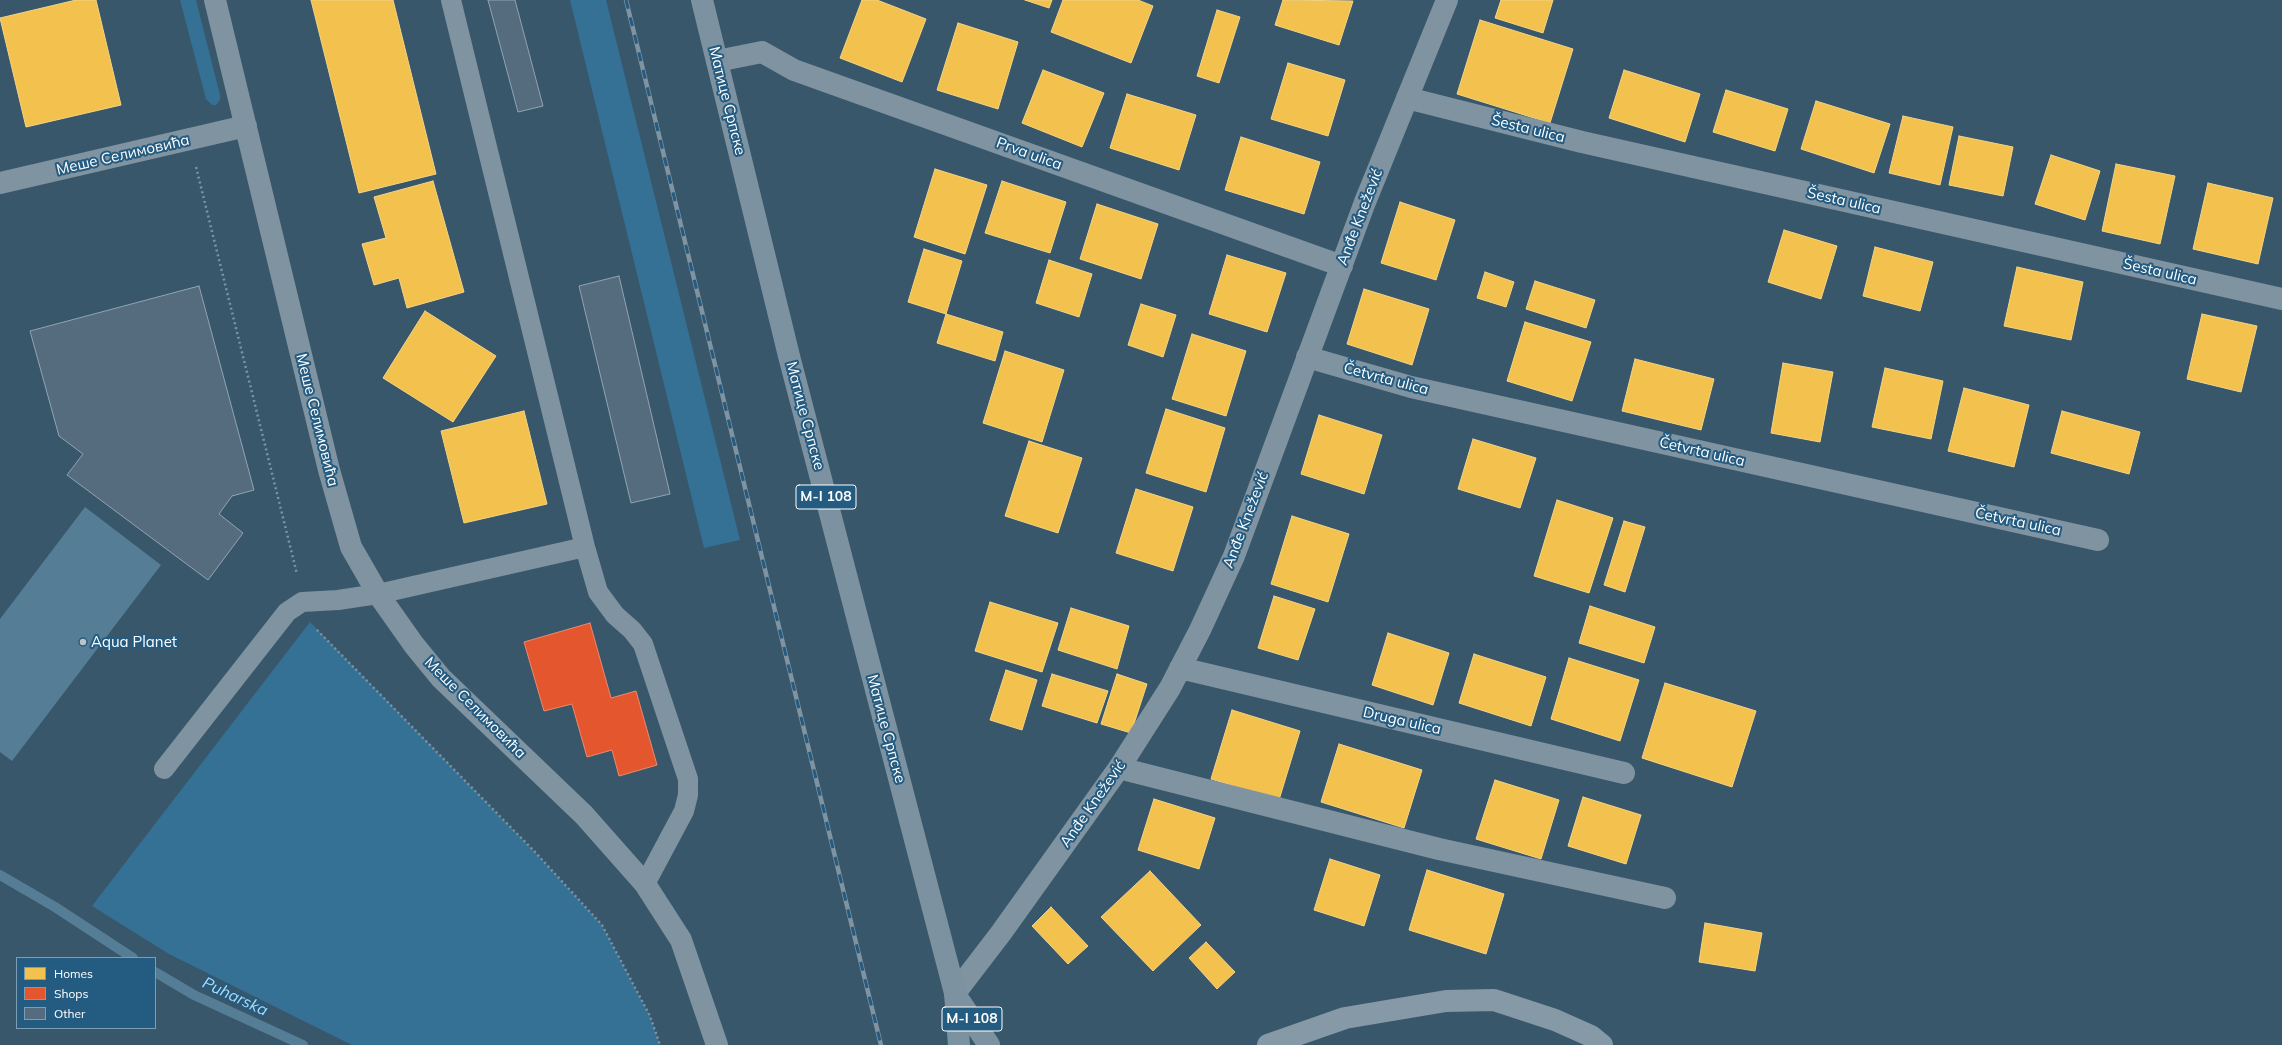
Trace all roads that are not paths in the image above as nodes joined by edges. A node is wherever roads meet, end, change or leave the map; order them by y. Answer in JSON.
{"nodes":[{"id":1,"x":215,"y":0,"type":"edge"},
{"id":2,"x":451,"y":0,"type":"edge"},
{"id":3,"x":702,"y":0,"type":"edge"},
{"id":4,"x":1447,"y":0,"type":"edge"},
{"id":5,"x":717,"y":61,"type":"junction"},
{"id":6,"x":1407,"y":98,"type":"junction"},
{"id":7,"x":246,"y":126,"type":"junction"},
{"id":8,"x":0,"y":183,"type":"edge"},
{"id":9,"x":1342,"y":266,"type":"junction"},
{"id":10,"x":2282,"y":299,"type":"edge"},
{"id":11,"x":1307,"y":357,"type":"junction"},
{"id":12,"x":2098,"y":540,"type":"dead end"},
{"id":13,"x":585,"y":547,"type":"junction"},
{"id":14,"x":378,"y":594,"type":"junction"},
{"id":15,"x":1180,"y":668,"type":"junction"},
{"id":16,"x":164,"y":768,"type":"dead end"},
{"id":17,"x":1119,"y":768,"type":"junction"},
{"id":18,"x":1624,"y":773,"type":"dead end"},
{"id":19,"x":645,"y":884,"type":"junction"},
{"id":20,"x":1665,"y":898,"type":"dead end"},
{"id":21,"x":954,"y":993,"type":"junction"},
{"id":22,"x":717,"y":1045,"type":"edge"},
{"id":23,"x":959,"y":1045,"type":"edge"},
{"id":24,"x":989,"y":1045,"type":"edge"},
{"id":25,"x":1268,"y":1045,"type":"edge"},
{"id":26,"x":1602,"y":1045,"type":"edge"}],
"edges":[{"from":1,"to":7,"type":"street","name":"Меше Селимовића"},
{"from":2,"to":13,"type":"lane"},
{"from":3,"to":5,"type":"main road","name":"Матице Српске","number":"M-I 108"},
{"from":4,"to":6,"type":"street","name":"Anđe Knežević"},
{"from":5,"to":9,"type":"street","name":"Prva ulica"},
{"from":5,"to":21,"type":"main road","name":"Матице Српске","number":"M-I 108"},
{"from":6,"to":9,"type":"street","name":"Anđe Knežević"},
{"from":6,"to":10,"type":"street","name":"Šesta ulica"},
{"from":7,"to":8,"type":"street","name":"Меше Селимовића"},
{"from":7,"to":14,"type":"street","name":"Меше Селимовића"},
{"from":9,"to":11,"type":"street","name":"Anđe Knežević"},
{"from":11,"to":12,"type":"street","name":"Četvrta ulica"},
{"from":11,"to":15,"type":"street","name":"Anđe Knežević"},
{"from":13,"to":14,"type":"lane"},
{"from":13,"to":19,"type":"lane"},
{"from":14,"to":16,"type":"lane"},
{"from":14,"to":19,"type":"street","name":"Меше Селимовића"},
{"from":15,"to":17,"type":"street","name":"Anđe Knežević"},
{"from":15,"to":18,"type":"street","name":"Druga ulica"},
{"from":17,"to":20,"type":"street"},
{"from":17,"to":21,"type":"street","name":"Anđe Knežević"},
{"from":19,"to":22,"type":"street","name":"Меше Селимовића"},
{"from":21,"to":23,"type":"main road","number":"M-I 108"},
{"from":21,"to":24,"type":"main road","number":"M-I 108"},
{"from":25,"to":26,"type":"street"}]}
